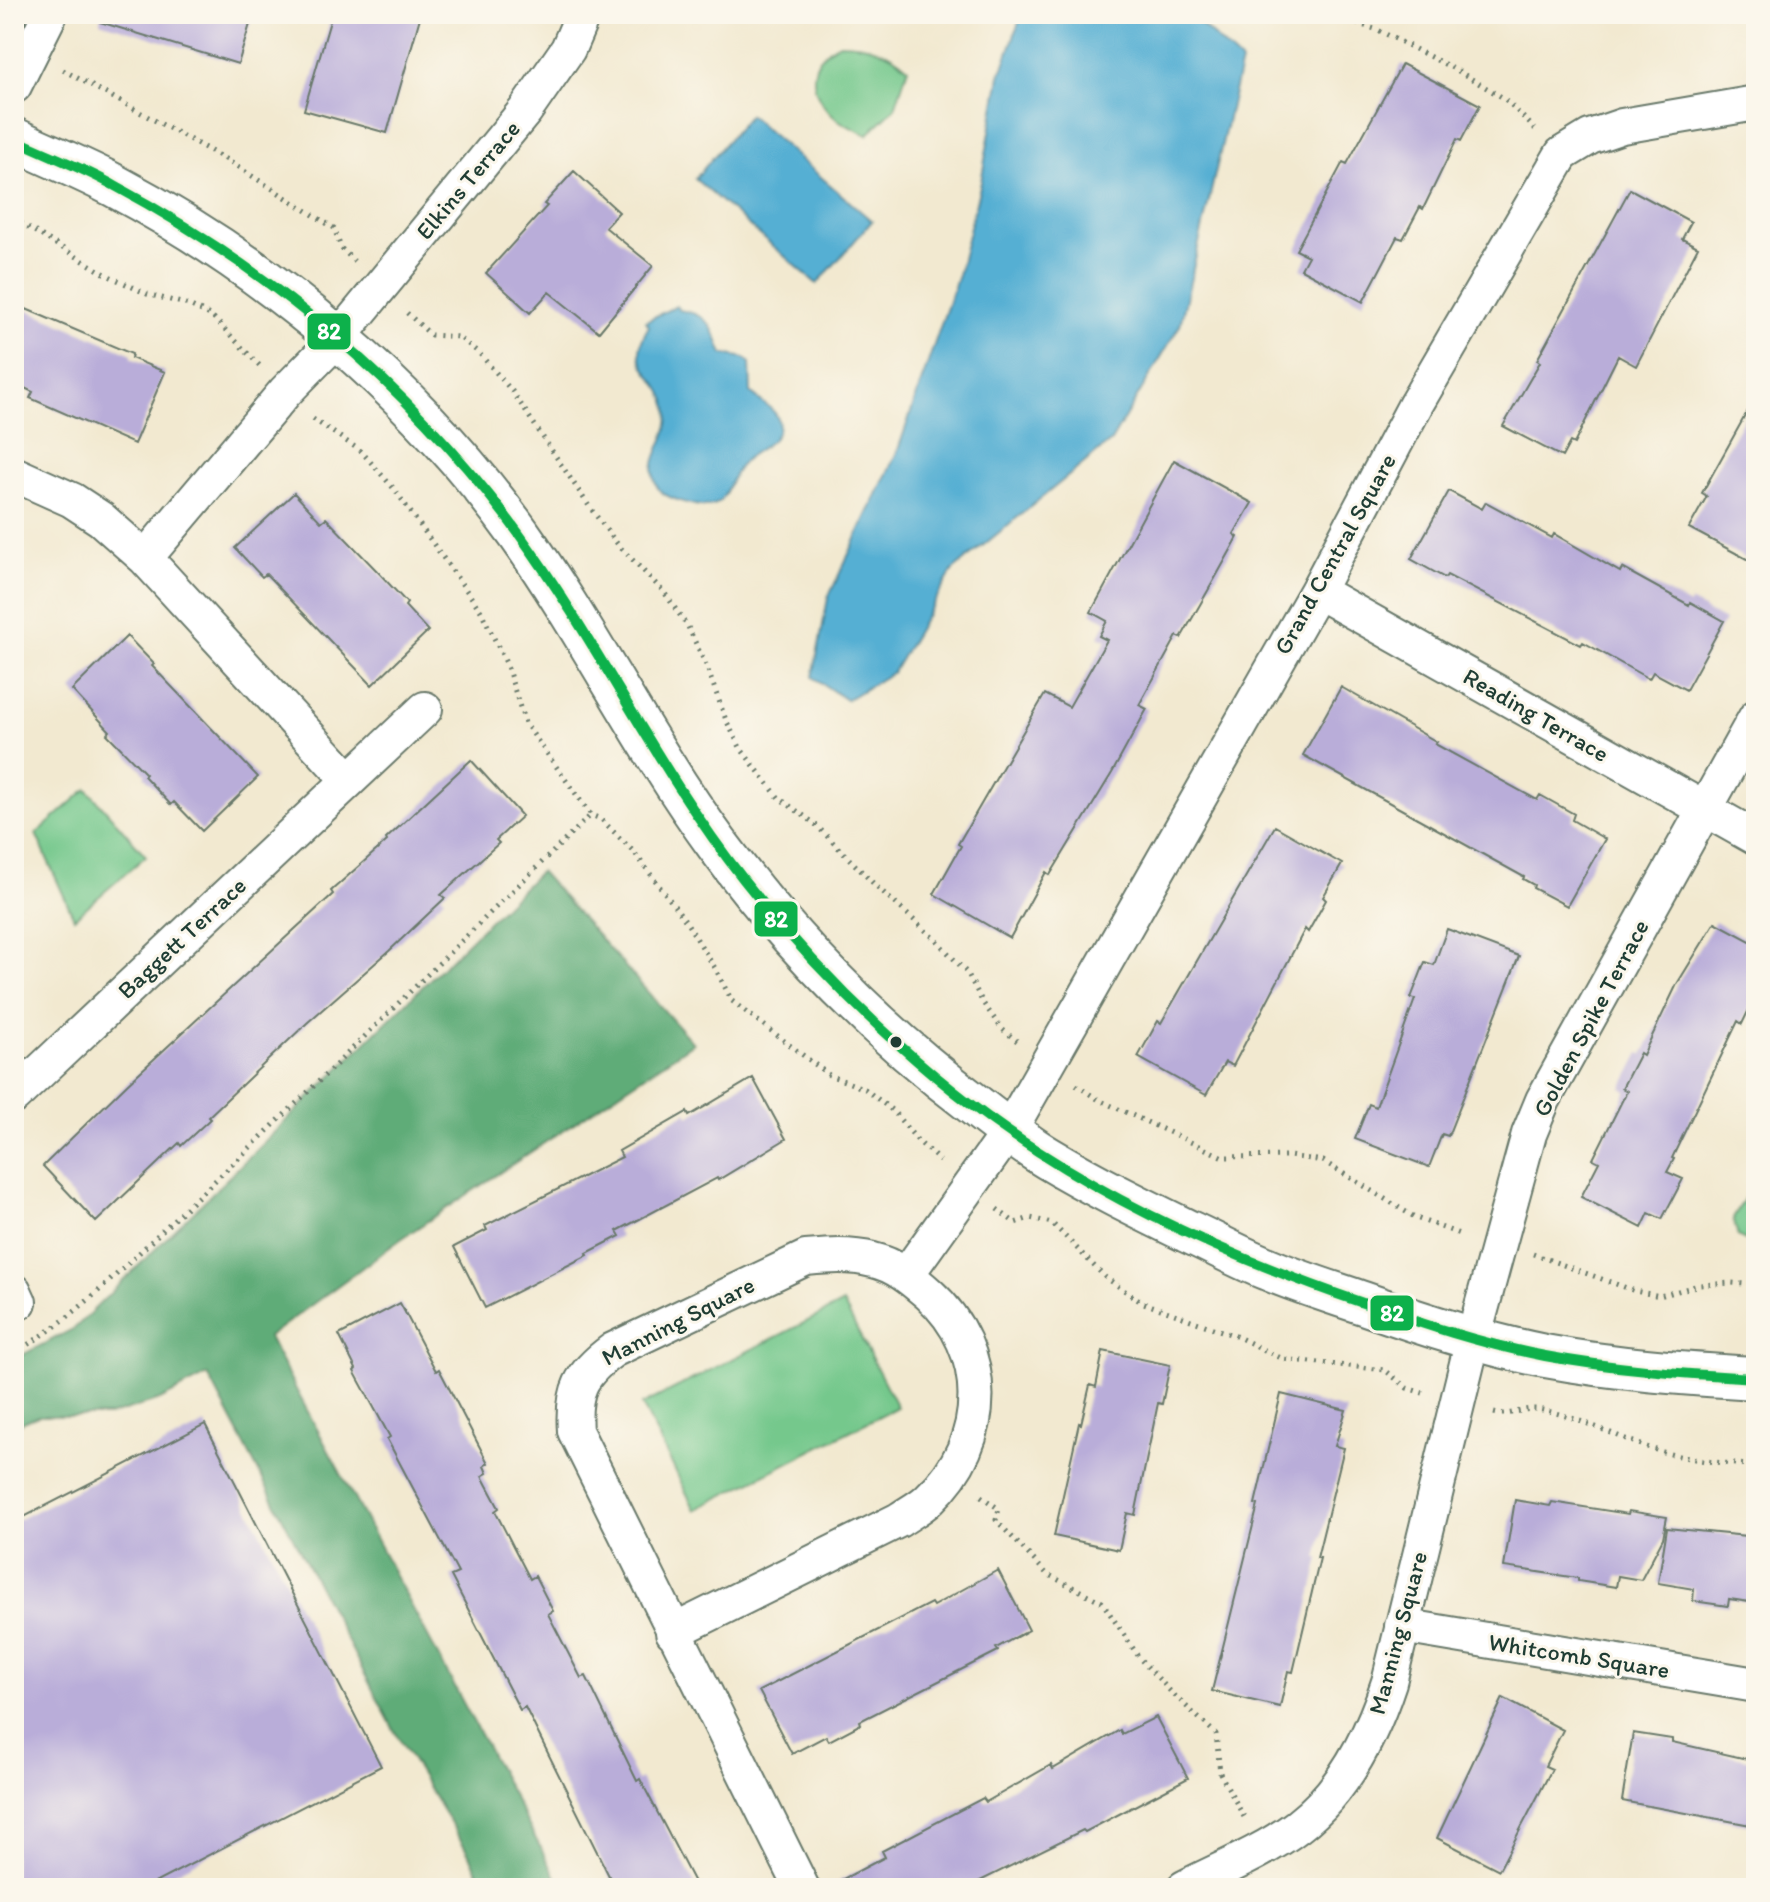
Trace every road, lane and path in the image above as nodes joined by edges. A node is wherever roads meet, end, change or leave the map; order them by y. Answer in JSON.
{"nodes":[{"id":1,"x":50,"y":14,"type":"edge"},
{"id":2,"x":583,"y":14,"type":"edge"},
{"id":3,"x":1326,"y":14,"type":"edge"},
{"id":4,"x":29,"y":54,"type":"junction"},
{"id":5,"x":14,"y":86,"type":"edge"},
{"id":6,"x":1756,"y":103,"type":"edge"},
{"id":7,"x":14,"y":139,"type":"edge"},
{"id":8,"x":1562,"y":154,"type":"junction"},
{"id":9,"x":379,"y":289,"type":"junction"},
{"id":10,"x":339,"y":337,"type":"junction"},
{"id":11,"x":14,"y":474,"type":"edge"},
{"id":12,"x":145,"y":558,"type":"junction"},
{"id":13,"x":1317,"y":591,"type":"junction"},
{"id":14,"x":425,"y":709,"type":"dead end"},
{"id":15,"x":1756,"y":717,"type":"edge"},
{"id":16,"x":349,"y":780,"type":"junction"},
{"id":17,"x":1705,"y":810,"type":"junction"},
{"id":18,"x":591,"y":815,"type":"dead end"},
{"id":19,"x":1756,"y":838,"type":"edge"},
{"id":20,"x":1046,"y":1065,"type":"junction"},
{"id":21,"x":14,"y":1096,"type":"edge"},
{"id":22,"x":1009,"y":1131,"type":"junction"},
{"id":23,"x":1499,"y":1245,"type":"junction"},
{"id":24,"x":907,"y":1274,"type":"junction"},
{"id":25,"x":1756,"y":1285,"type":"edge"},
{"id":26,"x":1473,"y":1339,"type":"junction"},
{"id":27,"x":14,"y":1352,"type":"edge"},
{"id":28,"x":1756,"y":1378,"type":"edge"},
{"id":29,"x":952,"y":1474,"type":"junction"},
{"id":30,"x":1402,"y":1626,"type":"junction"},
{"id":31,"x":673,"y":1632,"type":"junction"},
{"id":32,"x":1756,"y":1685,"type":"edge"},
{"id":33,"x":1263,"y":1847,"type":"junction"},
{"id":34,"x":802,"y":1888,"type":"edge"},
{"id":35,"x":1184,"y":1888,"type":"edge"}],
"edges":[{"from":1,"to":4,"type":"street"},
{"from":2,"to":9,"type":"street","name":"Elkins Terrace"},
{"from":3,"to":8,"type":"path"},
{"from":4,"to":5,"type":"street"},
{"from":4,"to":9,"type":"path"},
{"from":6,"to":8,"type":"street"},
{"from":7,"to":10,"type":"street"},
{"from":8,"to":13,"type":"street","name":"Grand Central Square"},
{"from":9,"to":10,"type":"street","name":"Elkins Terrace"},
{"from":9,"to":20,"type":"path"},
{"from":10,"to":12,"type":"street"},
{"from":10,"to":22,"type":"street"},
{"from":11,"to":12,"type":"street"},
{"from":12,"to":16,"type":"street"},
{"from":13,"to":17,"type":"street","name":"Reading Terrace"},
{"from":13,"to":20,"type":"street","name":"Grand Central Square"},
{"from":14,"to":16,"type":"street","name":"Baggett Terrace"},
{"from":15,"to":17,"type":"street","name":"Golden Spike Terrace"},
{"from":16,"to":21,"type":"street","name":"Baggett Terrace"},
{"from":17,"to":19,"type":"street","name":"Reading Terrace"},
{"from":17,"to":23,"type":"street","name":"Golden Spike Terrace"},
{"from":18,"to":27,"type":"path"},
{"from":20,"to":22,"type":"street","name":"Grand Central Square"},
{"from":20,"to":23,"type":"path"},
{"from":22,"to":24,"type":"street"},
{"from":22,"to":26,"type":"street"},
{"from":23,"to":25,"type":"path"},
{"from":23,"to":26,"type":"street","name":"Golden Spike Terrace"},
{"from":24,"to":29,"type":"street","name":"Manning Square"},
{"from":24,"to":31,"type":"street","name":"Manning Square"},
{"from":26,"to":28,"type":"street"},
{"from":26,"to":30,"type":"street","name":"Manning Square"},
{"from":29,"to":31,"type":"street","name":"Manning Square"},
{"from":29,"to":33,"type":"path"},
{"from":30,"to":32,"type":"street","name":"Whitcomb Square"},
{"from":30,"to":33,"type":"street","name":"Manning Square"},
{"from":31,"to":34,"type":"street","name":"Manning Square"},
{"from":33,"to":35,"type":"street","name":"Manning Square"}]}
